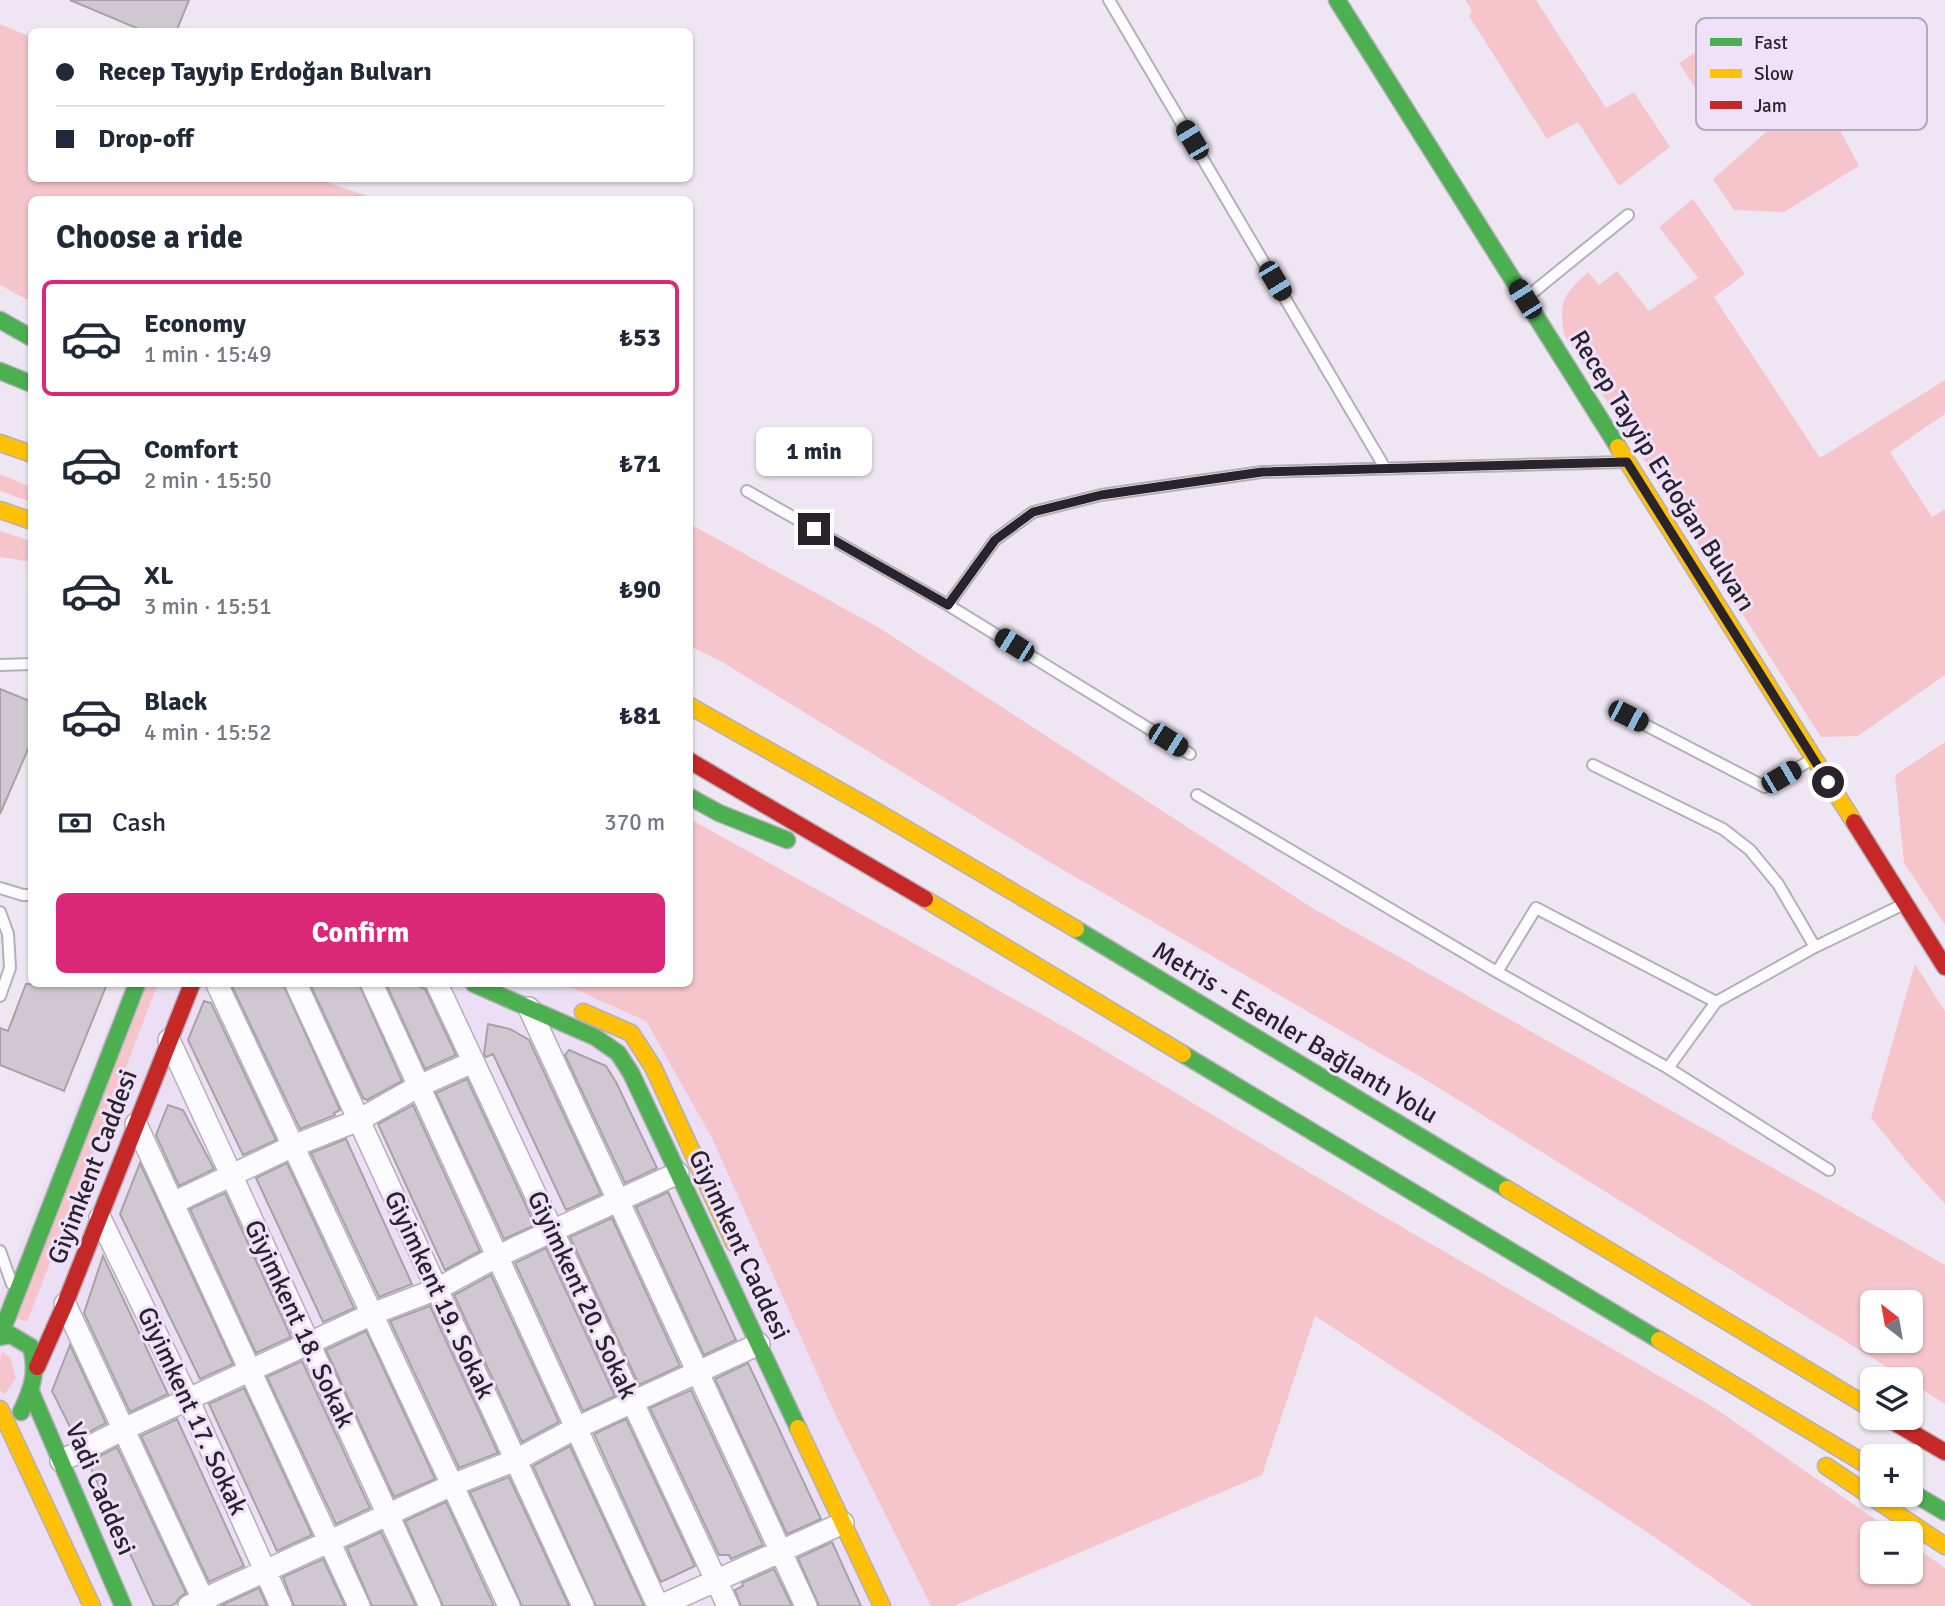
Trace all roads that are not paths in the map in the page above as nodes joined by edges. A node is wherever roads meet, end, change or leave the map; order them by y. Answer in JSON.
{"nodes":[{"id":1,"x":1109,"y":0,"type":"edge"},
{"id":2,"x":1337,"y":0,"type":"edge"},
{"id":3,"x":1628,"y":215,"type":"dead end"},
{"id":4,"x":1525,"y":299,"type":"junction"},
{"id":5,"x":0,"y":320,"type":"edge"},
{"id":6,"x":28,"y":336,"type":"edge"},
{"id":7,"x":0,"y":371,"type":"edge"},
{"id":8,"x":28,"y":382,"type":"edge"},
{"id":9,"x":0,"y":443,"type":"edge"},
{"id":10,"x":28,"y":453,"type":"edge"},
{"id":11,"x":1627,"y":462,"type":"junction"},
{"id":12,"x":1385,"y":468,"type":"junction"},
{"id":13,"x":747,"y":491,"type":"dead end"},
{"id":14,"x":0,"y":510,"type":"edge"},
{"id":15,"x":28,"y":520,"type":"edge"},
{"id":16,"x":948,"y":605,"type":"junction"},
{"id":17,"x":28,"y":664,"type":"edge"},
{"id":18,"x":0,"y":665,"type":"edge"},
{"id":19,"x":693,"y":708,"type":"edge"},
{"id":20,"x":1628,"y":716,"type":"dead end"},
{"id":21,"x":1190,"y":754,"type":"dead end"},
{"id":22,"x":1813,"y":758,"type":"junction"},
{"id":23,"x":693,"y":763,"type":"edge"},
{"id":24,"x":1592,"y":765,"type":"dead end"},
{"id":25,"x":1197,"y":795,"type":"dead end"},
{"id":26,"x":693,"y":799,"type":"edge"},
{"id":27,"x":871,"y":869,"type":"junction"},
{"id":28,"x":0,"y":888,"type":"edge"},
{"id":29,"x":28,"y":895,"type":"edge"},
{"id":30,"x":1905,"y":904,"type":"junction"},
{"id":31,"x":0,"y":912,"type":"edge"},
{"id":32,"x":1815,"y":947,"type":"junction"},
{"id":33,"x":1945,"y":967,"type":"edge"},
{"id":34,"x":1497,"y":972,"type":"junction"},
{"id":35,"x":136,"y":987,"type":"edge"},
{"id":36,"x":191,"y":987,"type":"edge"},
{"id":37,"x":218,"y":987,"type":"edge"},
{"id":38,"x":297,"y":987,"type":"edge"},
{"id":39,"x":373,"y":987,"type":"edge"},
{"id":40,"x":438,"y":987,"type":"edge"},
{"id":41,"x":481,"y":987,"type":"edge"},
{"id":42,"x":0,"y":996,"type":"edge"},
{"id":43,"x":1716,"y":1002,"type":"junction"},
{"id":44,"x":568,"y":1006,"type":"dead end"},
{"id":45,"x":529,"y":1007,"type":"junction"},
{"id":46,"x":169,"y":1040,"type":"junction"},
{"id":47,"x":473,"y":1062,"type":"junction"},
{"id":48,"x":1668,"y":1068,"type":"junction"},
{"id":49,"x":419,"y":1086,"type":"junction"},
{"id":50,"x":359,"y":1120,"type":"junction"},
{"id":51,"x":136,"y":1124,"type":"junction"},
{"id":52,"x":293,"y":1146,"type":"junction"},
{"id":53,"x":1829,"y":1170,"type":"dead end"},
{"id":54,"x":678,"y":1173,"type":"junction"},
{"id":55,"x":230,"y":1176,"type":"junction"},
{"id":56,"x":618,"y":1201,"type":"junction"},
{"id":57,"x":173,"y":1203,"type":"junction"},
{"id":58,"x":100,"y":1218,"type":"junction"},
{"id":59,"x":552,"y":1231,"type":"junction"},
{"id":60,"x":0,"y":1251,"type":"edge"},
{"id":61,"x":739,"y":1255,"type":"dead end"},
{"id":62,"x":498,"y":1256,"type":"junction"},
{"id":63,"x":437,"y":1289,"type":"junction"},
{"id":64,"x":16,"y":1294,"type":"junction"},
{"id":65,"x":65,"y":1304,"type":"junction"},
{"id":66,"x":372,"y":1314,"type":"junction"},
{"id":67,"x":0,"y":1337,"type":"edge"},
{"id":68,"x":307,"y":1344,"type":"junction"},
{"id":69,"x":759,"y":1344,"type":"junction"},
{"id":70,"x":37,"y":1367,"type":"junction"},
{"id":71,"x":250,"y":1370,"type":"junction"},
{"id":72,"x":698,"y":1372,"type":"junction"},
{"id":73,"x":1742,"y":1390,"type":"junction"},
{"id":74,"x":30,"y":1392,"type":"junction"},
{"id":75,"x":188,"y":1399,"type":"junction"},
{"id":76,"x":632,"y":1402,"type":"junction"},
{"id":77,"x":1860,"y":1402,"type":"edge"},
{"id":78,"x":0,"y":1409,"type":"edge"},
{"id":79,"x":576,"y":1428,"type":"junction"},
{"id":80,"x":124,"y":1429,"type":"junction"},
{"id":81,"x":1907,"y":1430,"type":"edge"},
{"id":82,"x":11,"y":1433,"type":"junction"},
{"id":83,"x":0,"y":1451,"type":"edge"},
{"id":84,"x":1945,"y":1452,"type":"edge"},
{"id":85,"x":516,"y":1460,"type":"junction"},
{"id":86,"x":61,"y":1461,"type":"junction"},
{"id":87,"x":1860,"y":1461,"type":"edge"},
{"id":88,"x":452,"y":1485,"type":"junction"},
{"id":89,"x":1923,"y":1499,"type":"edge"},
{"id":90,"x":1945,"y":1512,"type":"edge"},
{"id":91,"x":387,"y":1515,"type":"junction"},
{"id":92,"x":843,"y":1523,"type":"junction"},
{"id":93,"x":329,"y":1542,"type":"junction"},
{"id":94,"x":1945,"y":1546,"type":"edge"},
{"id":95,"x":780,"y":1552,"type":"junction"},
{"id":96,"x":265,"y":1571,"type":"junction"},
{"id":97,"x":716,"y":1581,"type":"junction"},
{"id":98,"x":200,"y":1604,"type":"edge"},
{"id":99,"x":92,"y":1606,"type":"edge"},
{"id":100,"x":123,"y":1606,"type":"edge"},
{"id":101,"x":281,"y":1606,"type":"edge"},
{"id":102,"x":359,"y":1606,"type":"edge"},
{"id":103,"x":430,"y":1606,"type":"edge"},
{"id":104,"x":509,"y":1606,"type":"edge"},
{"id":105,"x":583,"y":1606,"type":"edge"},
{"id":106,"x":659,"y":1606,"type":"edge"},
{"id":107,"x":728,"y":1606,"type":"edge"},
{"id":108,"x":806,"y":1606,"type":"edge"},
{"id":109,"x":882,"y":1606,"type":"edge"}],
"edges":[{"from":1,"to":12,"type":"lane"},
{"from":2,"to":4,"type":"main road","name":"Recep Tayyip Erdoğan Bulvarı"},
{"from":3,"to":4,"type":"lane"},
{"from":4,"to":11,"type":"main road","name":"Recep Tayyip Erdoğan Bulvarı"},
{"from":5,"to":6,"type":"main road"},
{"from":7,"to":8,"type":"main road"},
{"from":9,"to":10,"type":"main road"},
{"from":11,"to":12,"type":"lane"},
{"from":11,"to":22,"type":"main road","name":"Recep Tayyip Erdoğan Bulvarı"},
{"from":12,"to":16,"type":"lane"},
{"from":13,"to":16,"type":"lane"},
{"from":14,"to":15,"type":"main road"},
{"from":16,"to":21,"type":"lane"},
{"from":17,"to":18,"type":"lane"},
{"from":19,"to":77,"type":"main road","name":"Metris - Esenler Bağlantı Yolu"},
{"from":20,"to":22,"type":"lane"},
{"from":22,"to":30,"type":"main road","name":"Recep Tayyip Erdoğan Bulvarı"},
{"from":23,"to":27,"type":"main road"},
{"from":24,"to":32,"type":"lane"},
{"from":25,"to":34,"type":"lane"},
{"from":26,"to":27,"type":"main road"},
{"from":27,"to":73,"type":"main road"},
{"from":28,"to":29,"type":"lane"},
{"from":30,"to":32,"type":"lane"},
{"from":30,"to":33,"type":"main road","name":"Recep Tayyip Erdoğan Bulvarı"},
{"from":31,"to":42,"type":"lane"},
{"from":32,"to":43,"type":"lane"},
{"from":34,"to":43,"type":"lane"},
{"from":34,"to":48,"type":"lane"},
{"from":35,"to":64,"type":"main road","name":"Giyimkent Caddesi"},
{"from":36,"to":46,"type":"main road","name":"Giyimkent Caddesi"},
{"from":37,"to":52,"type":"street"},
{"from":38,"to":50,"type":"street","name":"Giyimkent 19. Sokak"},
{"from":39,"to":49,"type":"street"},
{"from":40,"to":47,"type":"street","name":"Giyimkent 20. Sokak"},
{"from":41,"to":45,"type":"main road","name":"Giyimkent Caddesi"},
{"from":43,"to":48,"type":"lane"},
{"from":44,"to":61,"type":"main road","name":"Giyimkent Caddesi"},
{"from":45,"to":54,"type":"main road","name":"Giyimkent Caddesi"},
{"from":45,"to":56,"type":"street"},
{"from":46,"to":51,"type":"main road","name":"Giyimkent Caddesi"},
{"from":46,"to":55,"type":"street","name":"Giyimkent 18. Sokak"},
{"from":47,"to":49,"type":"street"},
{"from":47,"to":59,"type":"street","name":"Giyimkent 20. Sokak"},
{"from":48,"to":53,"type":"lane"},
{"from":49,"to":50,"type":"street"},
{"from":49,"to":62,"type":"street"},
{"from":50,"to":52,"type":"street"},
{"from":50,"to":63,"type":"street","name":"Giyimkent 19. Sokak"},
{"from":51,"to":57,"type":"street"},
{"from":51,"to":58,"type":"main road","name":"Giyimkent Caddesi"},
{"from":52,"to":55,"type":"street"},
{"from":52,"to":66,"type":"street"},
{"from":54,"to":56,"type":"street"},
{"from":54,"to":69,"type":"main road","name":"Giyimkent Caddesi"},
{"from":55,"to":57,"type":"street"},
{"from":55,"to":68,"type":"street","name":"Giyimkent 18. Sokak"},
{"from":56,"to":59,"type":"street"},
{"from":56,"to":72,"type":"street"},
{"from":57,"to":71,"type":"street"},
{"from":58,"to":65,"type":"main road","name":"Giyimkent Caddesi"},
{"from":58,"to":75,"type":"street","name":"Giyimkent 17. Sokak"},
{"from":59,"to":62,"type":"street"},
{"from":59,"to":76,"type":"street","name":"Giyimkent 20. Sokak"},
{"from":60,"to":64,"type":"lane"},
{"from":62,"to":63,"type":"street"},
{"from":62,"to":79,"type":"street"},
{"from":63,"to":66,"type":"street"},
{"from":63,"to":85,"type":"street","name":"Giyimkent 19. Sokak"},
{"from":64,"to":67,"type":"main road","name":"Giyimkent Caddesi"},
{"from":65,"to":70,"type":"main road","name":"Giyimkent Caddesi"},
{"from":65,"to":80,"type":"street"},
{"from":66,"to":68,"type":"street"},
{"from":66,"to":88,"type":"street"},
{"from":67,"to":70,"type":"main road"},
{"from":68,"to":71,"type":"street"},
{"from":68,"to":91,"type":"street","name":"Giyimkent 18. Sokak"},
{"from":69,"to":72,"type":"street"},
{"from":69,"to":92,"type":"main road","name":"Giyimkent Caddesi"},
{"from":70,"to":74,"type":"main road","name":"Giyimkent Caddesi"},
{"from":71,"to":75,"type":"street"},
{"from":71,"to":93,"type":"street"},
{"from":72,"to":76,"type":"street"},
{"from":72,"to":95,"type":"street"},
{"from":73,"to":87,"type":"main road"},
{"from":73,"to":94,"type":"main road"},
{"from":74,"to":82,"type":"main road"},
{"from":74,"to":86,"type":"main road","name":"Vadi Caddesi"},
{"from":75,"to":80,"type":"street"},
{"from":75,"to":96,"type":"street","name":"Giyimkent 17. Sokak"},
{"from":76,"to":79,"type":"street"},
{"from":76,"to":97,"type":"street","name":"Giyimkent 20. Sokak"},
{"from":78,"to":82,"type":"main road","name":"Vadi Caddesi"},
{"from":79,"to":85,"type":"street"},
{"from":79,"to":106,"type":"street"},
{"from":80,"to":86,"type":"street"},
{"from":80,"to":98,"type":"street"},
{"from":81,"to":84,"type":"main road"},
{"from":82,"to":83,"type":"main road"},
{"from":82,"to":99,"type":"main road","name":"Vadi Caddesi"},
{"from":85,"to":88,"type":"street"},
{"from":85,"to":105,"type":"street","name":"Giyimkent 19. Sokak"},
{"from":86,"to":100,"type":"main road","name":"Vadi Caddesi"},
{"from":88,"to":91,"type":"street"},
{"from":88,"to":104,"type":"street"},
{"from":89,"to":90,"type":"main road"},
{"from":91,"to":93,"type":"street"},
{"from":91,"to":103,"type":"street","name":"Giyimkent 18. Sokak"},
{"from":92,"to":95,"type":"street"},
{"from":92,"to":109,"type":"main road","name":"Giyimkent Caddesi"},
{"from":93,"to":96,"type":"street"},
{"from":93,"to":102,"type":"street"},
{"from":95,"to":97,"type":"street"},
{"from":95,"to":108,"type":"street"},
{"from":96,"to":98,"type":"street"},
{"from":96,"to":101,"type":"street","name":"Giyimkent 17. Sokak"},
{"from":97,"to":106,"type":"street"},
{"from":97,"to":107,"type":"street","name":"Giyimkent 20. Sokak"}]}
